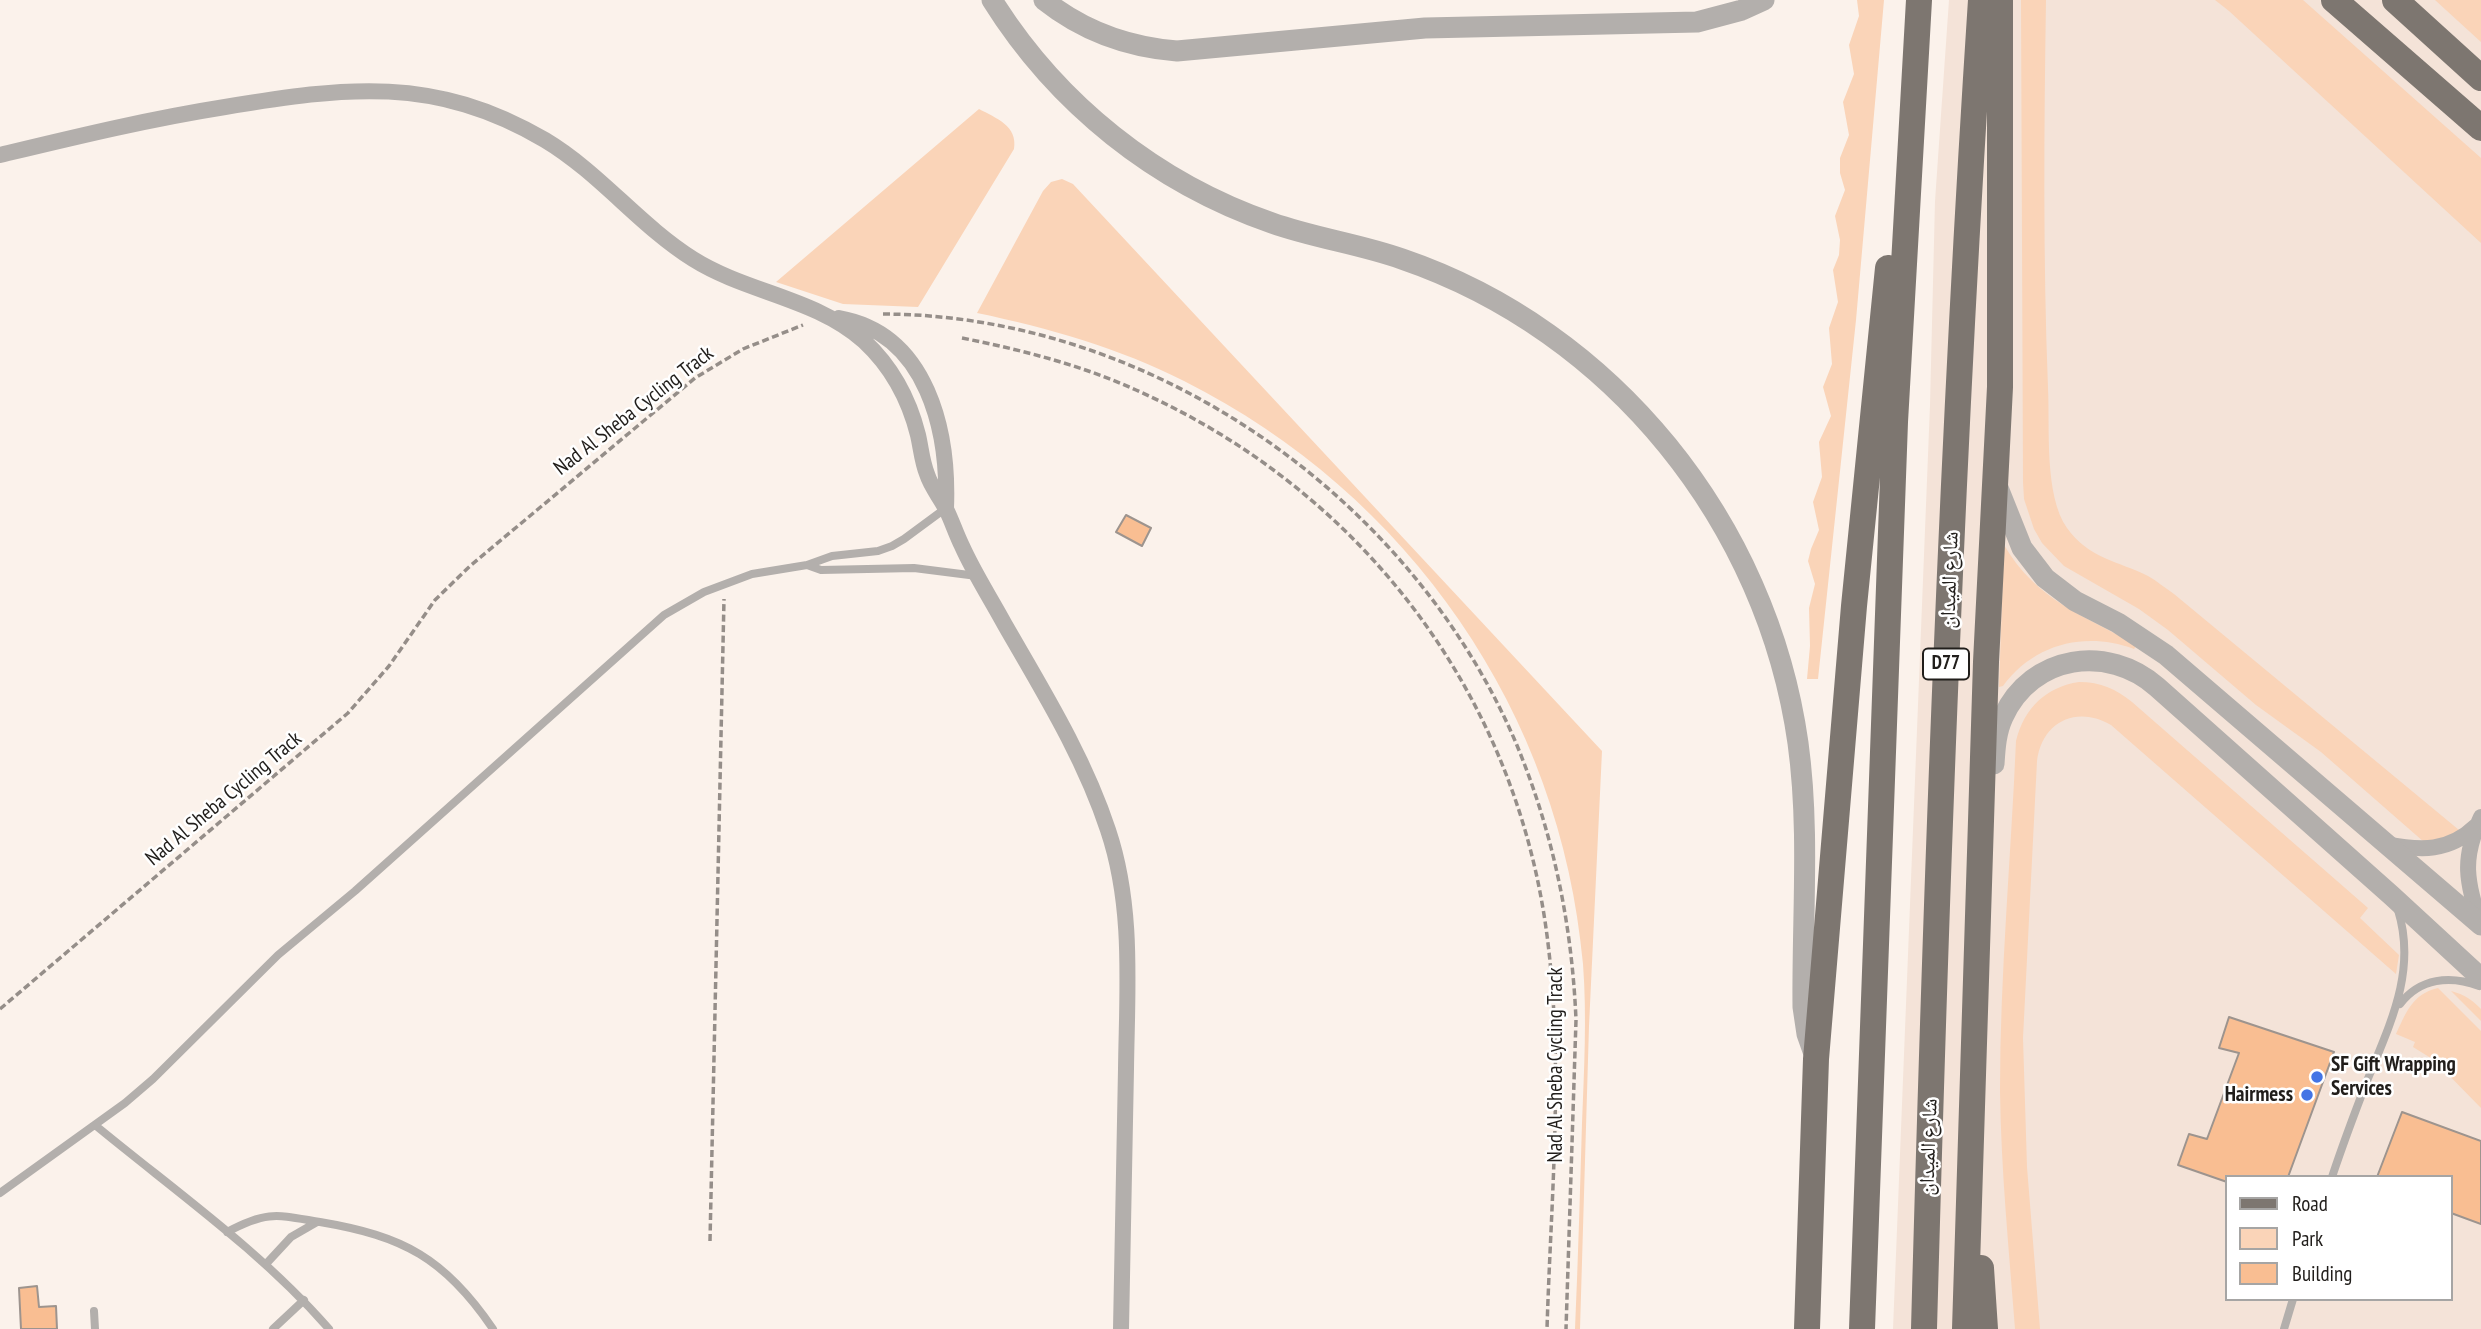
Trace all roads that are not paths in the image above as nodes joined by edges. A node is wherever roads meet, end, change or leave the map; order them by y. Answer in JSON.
{"nodes":[{"id":1,"x":992,"y":0,"type":"edge"},
{"id":2,"x":1044,"y":0,"type":"edge"},
{"id":3,"x":1764,"y":0,"type":"edge"},
{"id":4,"x":1919,"y":0,"type":"edge"},
{"id":5,"x":1981,"y":0,"type":"edge"},
{"id":6,"x":2000,"y":0,"type":"edge"},
{"id":7,"x":2334,"y":0,"type":"edge"},
{"id":8,"x":2395,"y":0,"type":"edge"},
{"id":9,"x":2481,"y":78,"type":"edge"},
{"id":10,"x":2481,"y":128,"type":"edge"},
{"id":11,"x":0,"y":155,"type":"edge"},
{"id":12,"x":1909,"y":174,"type":"junction"},
{"id":13,"x":829,"y":317,"type":"junction"},
{"id":14,"x":1994,"y":480,"type":"junction"},
{"id":15,"x":946,"y":508,"type":"junction"},
{"id":16,"x":807,"y":565,"type":"junction"},
{"id":17,"x":978,"y":576,"type":"junction"},
{"id":18,"x":2479,"y":821,"type":"edge"},
{"id":19,"x":2386,"y":844,"type":"junction"},
{"id":20,"x":1980,"y":845,"type":"junction"},
{"id":21,"x":2392,"y":895,"type":"junction"},
{"id":22,"x":2481,"y":925,"type":"edge"},
{"id":23,"x":2481,"y":978,"type":"edge"},
{"id":24,"x":2481,"y":987,"type":"edge"},
{"id":25,"x":2396,"y":1010,"type":"junction"},
{"id":26,"x":1816,"y":1059,"type":"junction"},
{"id":27,"x":95,"y":1125,"type":"junction"},
{"id":28,"x":2333,"y":1175,"type":"edge"},
{"id":29,"x":1969,"y":1186,"type":"junction"},
{"id":30,"x":0,"y":1193,"type":"edge"},
{"id":31,"x":317,"y":1222,"type":"junction"},
{"id":32,"x":227,"y":1232,"type":"junction"},
{"id":33,"x":266,"y":1264,"type":"junction"},
{"id":34,"x":304,"y":1300,"type":"junction"},
{"id":35,"x":2292,"y":1301,"type":"edge"},
{"id":36,"x":94,"y":1311,"type":"dead end"},
{"id":37,"x":95,"y":1329,"type":"edge"},
{"id":38,"x":272,"y":1329,"type":"edge"},
{"id":39,"x":329,"y":1329,"type":"edge"},
{"id":40,"x":493,"y":1329,"type":"edge"},
{"id":41,"x":1121,"y":1329,"type":"edge"},
{"id":42,"x":1807,"y":1329,"type":"edge"},
{"id":43,"x":1862,"y":1329,"type":"edge"},
{"id":44,"x":1924,"y":1329,"type":"edge"},
{"id":45,"x":1965,"y":1329,"type":"edge"},
{"id":46,"x":1985,"y":1329,"type":"edge"},
{"id":47,"x":2284,"y":1329,"type":"edge"}],
"edges":[{"from":1,"to":26,"type":"street"},
{"from":2,"to":3,"type":"street"},
{"from":4,"to":12,"type":"main road"},
{"from":5,"to":44,"type":"main road","name":"شارع الميدان","number":"D77"},
{"from":6,"to":14,"type":"main road"},
{"from":7,"to":10,"type":"main road"},
{"from":8,"to":9,"type":"main road"},
{"from":11,"to":13,"type":"street"},
{"from":12,"to":26,"type":"main road"},
{"from":12,"to":43,"type":"main road"},
{"from":13,"to":15,"type":"street"},
{"from":13,"to":15,"type":"street"},
{"from":14,"to":19,"type":"street"},
{"from":14,"to":20,"type":"main road"},
{"from":15,"to":16,"type":"lane"},
{"from":15,"to":17,"type":"street"},
{"from":16,"to":17,"type":"lane"},
{"from":16,"to":27,"type":"lane"},
{"from":17,"to":41,"type":"street"},
{"from":18,"to":19,"type":"street"},
{"from":18,"to":22,"type":"street"},
{"from":19,"to":22,"type":"street"},
{"from":20,"to":21,"type":"street"},
{"from":20,"to":29,"type":"main road"},
{"from":21,"to":23,"type":"street"},
{"from":21,"to":25,"type":"lane"},
{"from":24,"to":25,"type":"lane"},
{"from":25,"to":28,"type":"lane"},
{"from":26,"to":42,"type":"main road"},
{"from":27,"to":30,"type":"lane"},
{"from":27,"to":32,"type":"lane"},
{"from":29,"to":45,"type":"main road"},
{"from":29,"to":46,"type":"main road"},
{"from":31,"to":32,"type":"lane"},
{"from":31,"to":33,"type":"lane"},
{"from":31,"to":40,"type":"lane"},
{"from":32,"to":33,"type":"lane"},
{"from":33,"to":34,"type":"lane"},
{"from":34,"to":38,"type":"lane"},
{"from":34,"to":39,"type":"lane"},
{"from":35,"to":47,"type":"lane"},
{"from":36,"to":37,"type":"lane"}]}
